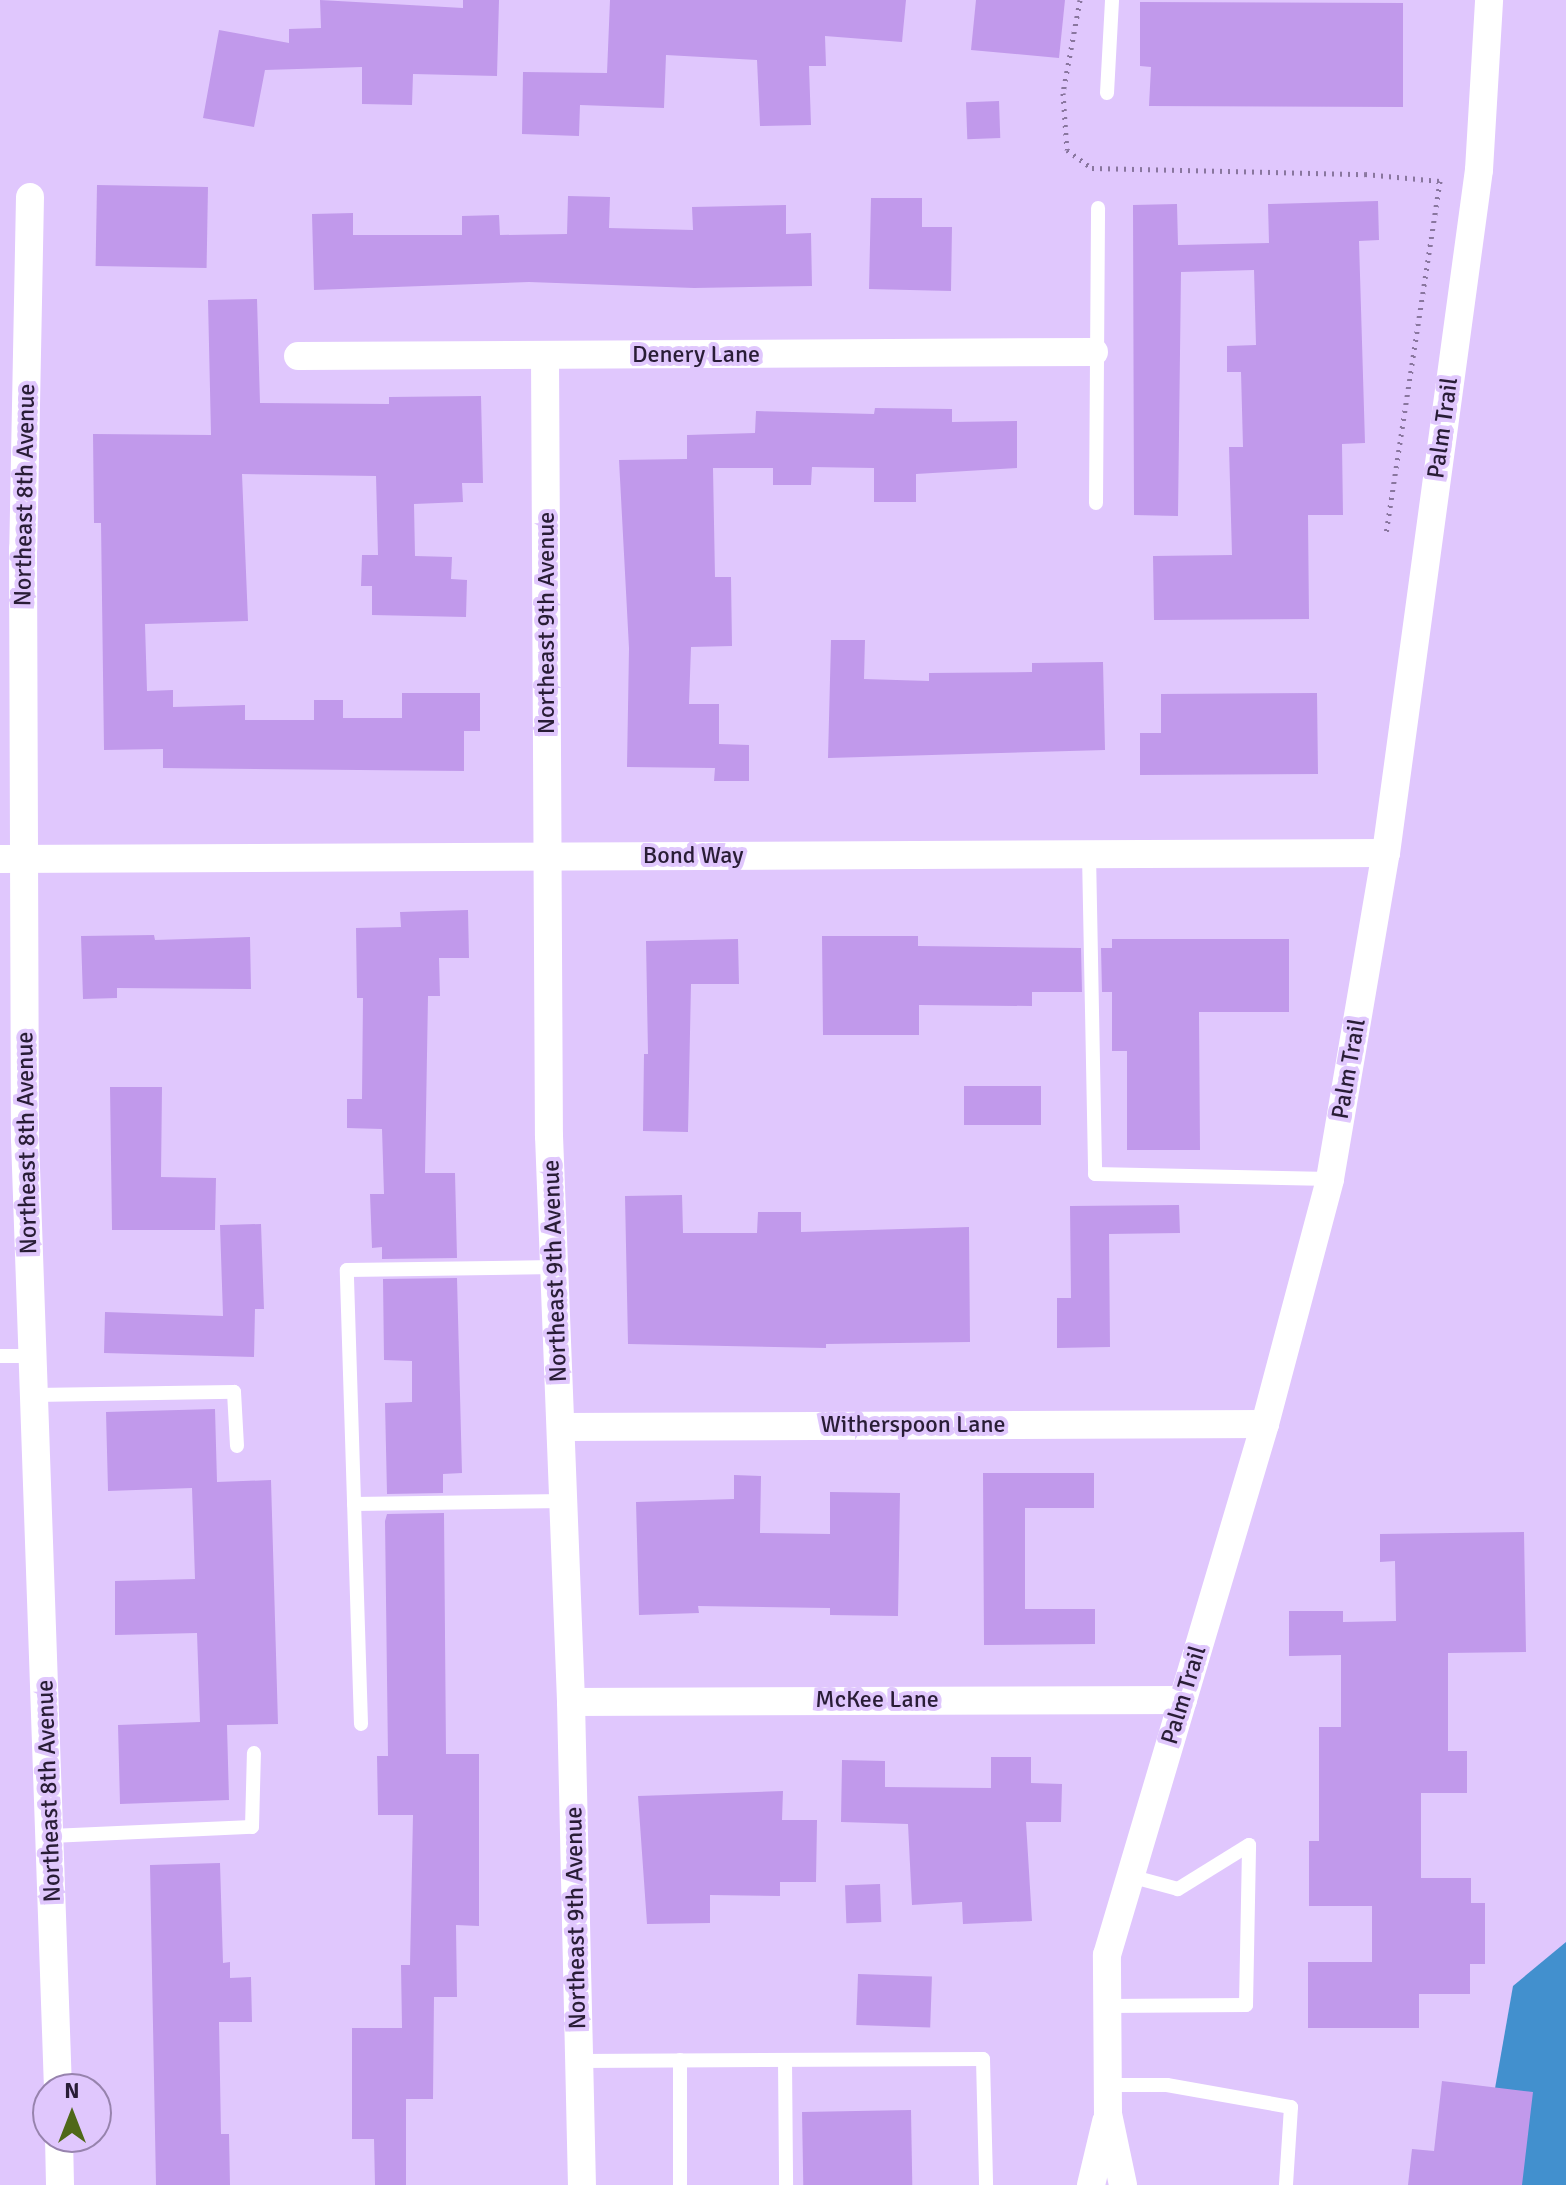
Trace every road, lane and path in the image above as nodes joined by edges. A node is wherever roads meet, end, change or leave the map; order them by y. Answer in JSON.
{"nodes":[{"id":1,"x":1080,"y":0,"type":"edge"},
{"id":2,"x":1112,"y":0,"type":"edge"},
{"id":3,"x":1489,"y":0,"type":"edge"},
{"id":4,"x":1107,"y":93,"type":"dead end"},
{"id":5,"x":30,"y":197,"type":"dead end"},
{"id":6,"x":1098,"y":208,"type":"dead end"},
{"id":7,"x":1094,"y":352,"type":"junction"},
{"id":8,"x":298,"y":356,"type":"dead end"},
{"id":9,"x":545,"y":356,"type":"junction"},
{"id":10,"x":1096,"y":503,"type":"dead end"},
{"id":11,"x":1386,"y":534,"type":"dead end"},
{"id":12,"x":1386,"y":853,"type":"junction"},
{"id":13,"x":1089,"y":854,"type":"junction"},
{"id":14,"x":547,"y":857,"type":"junction"},
{"id":15,"x":12,"y":859,"type":"edge"},
{"id":16,"x":1330,"y":1179,"type":"junction"},
{"id":17,"x":555,"y":1267,"type":"junction"},
{"id":18,"x":0,"y":1356,"type":"edge"},
{"id":19,"x":33,"y":1356,"type":"junction"},
{"id":20,"x":35,"y":1395,"type":"junction"},
{"id":21,"x":1265,"y":1424,"type":"junction"},
{"id":22,"x":562,"y":1427,"type":"junction"},
{"id":23,"x":237,"y":1446,"type":"dead end"},
{"id":24,"x":564,"y":1501,"type":"junction"},
{"id":25,"x":354,"y":1504,"type":"junction"},
{"id":26,"x":1183,"y":1700,"type":"junction"},
{"id":27,"x":571,"y":1702,"type":"junction"},
{"id":28,"x":361,"y":1724,"type":"dead end"},
{"id":29,"x":254,"y":1753,"type":"dead end"},
{"id":30,"x":51,"y":1836,"type":"junction"},
{"id":31,"x":1130,"y":1876,"type":"junction"},
{"id":32,"x":1107,"y":2006,"type":"junction"},
{"id":33,"x":680,"y":2060,"type":"junction"},
{"id":34,"x":785,"y":2060,"type":"junction"},
{"id":35,"x":579,"y":2061,"type":"junction"},
{"id":36,"x":58,"y":2073,"type":"edge"},
{"id":37,"x":1108,"y":2085,"type":"junction"},
{"id":38,"x":1108,"y":2114,"type":"junction"},
{"id":39,"x":59,"y":2153,"type":"edge"},
{"id":40,"x":60,"y":2185,"type":"edge"},
{"id":41,"x":582,"y":2185,"type":"edge"},
{"id":42,"x":680,"y":2185,"type":"edge"},
{"id":43,"x":786,"y":2185,"type":"edge"},
{"id":44,"x":986,"y":2185,"type":"edge"},
{"id":45,"x":1091,"y":2185,"type":"edge"},
{"id":46,"x":1123,"y":2185,"type":"edge"},
{"id":47,"x":1286,"y":2185,"type":"edge"}],
"edges":[{"from":1,"to":11,"type":"path"},
{"from":2,"to":4,"type":"lane"},
{"from":3,"to":12,"type":"street","name":"Palm Trail"},
{"from":5,"to":15,"type":"street","name":"Northeast 8th Avenue"},
{"from":6,"to":7,"type":"lane"},
{"from":7,"to":9,"type":"street","name":"Denery Lane"},
{"from":7,"to":10,"type":"lane"},
{"from":8,"to":9,"type":"street","name":"Denery Lane"},
{"from":9,"to":14,"type":"street","name":"Northeast 9th Avenue"},
{"from":12,"to":13,"type":"street","name":"Bond Way"},
{"from":12,"to":16,"type":"street","name":"Palm Trail"},
{"from":13,"to":14,"type":"street","name":"Bond Way"},
{"from":13,"to":16,"type":"lane"},
{"from":14,"to":15,"type":"street","name":"Bond Way"},
{"from":14,"to":17,"type":"street","name":"Northeast 9th Avenue"},
{"from":15,"to":19,"type":"street","name":"Northeast 8th Avenue"},
{"from":16,"to":21,"type":"street","name":"Palm Trail"},
{"from":17,"to":22,"type":"street","name":"Northeast 9th Avenue"},
{"from":17,"to":25,"type":"lane"},
{"from":18,"to":19,"type":"lane"},
{"from":19,"to":20,"type":"street","name":"Northeast 8th Avenue"},
{"from":20,"to":23,"type":"lane"},
{"from":20,"to":30,"type":"street","name":"Northeast 8th Avenue"},
{"from":21,"to":22,"type":"street","name":"Witherspoon Lane"},
{"from":21,"to":26,"type":"street","name":"Palm Trail"},
{"from":22,"to":24,"type":"street","name":"Northeast 9th Avenue"},
{"from":24,"to":25,"type":"lane"},
{"from":24,"to":27,"type":"street","name":"Northeast 9th Avenue"},
{"from":25,"to":28,"type":"lane"},
{"from":26,"to":27,"type":"street","name":"McKee Lane"},
{"from":26,"to":31,"type":"street","name":"Palm Trail"},
{"from":27,"to":35,"type":"street","name":"Northeast 9th Avenue"},
{"from":29,"to":30,"type":"lane"},
{"from":30,"to":36,"type":"street","name":"Northeast 8th Avenue"},
{"from":31,"to":32,"type":"street","name":"Palm Trail"},
{"from":31,"to":32,"type":"lane"},
{"from":32,"to":37,"type":"street","name":"Palm Trail"},
{"from":33,"to":34,"type":"lane"},
{"from":33,"to":35,"type":"lane"},
{"from":33,"to":42,"type":"lane"},
{"from":34,"to":43,"type":"lane"},
{"from":34,"to":44,"type":"lane"},
{"from":35,"to":41,"type":"street","name":"Northeast 9th Avenue"},
{"from":37,"to":38,"type":"street","name":"Palm Trail"},
{"from":37,"to":47,"type":"lane"},
{"from":38,"to":45,"type":"street","name":"Palm Trail"},
{"from":38,"to":46,"type":"street","name":"Palm Trail"},
{"from":39,"to":40,"type":"street"}]}
